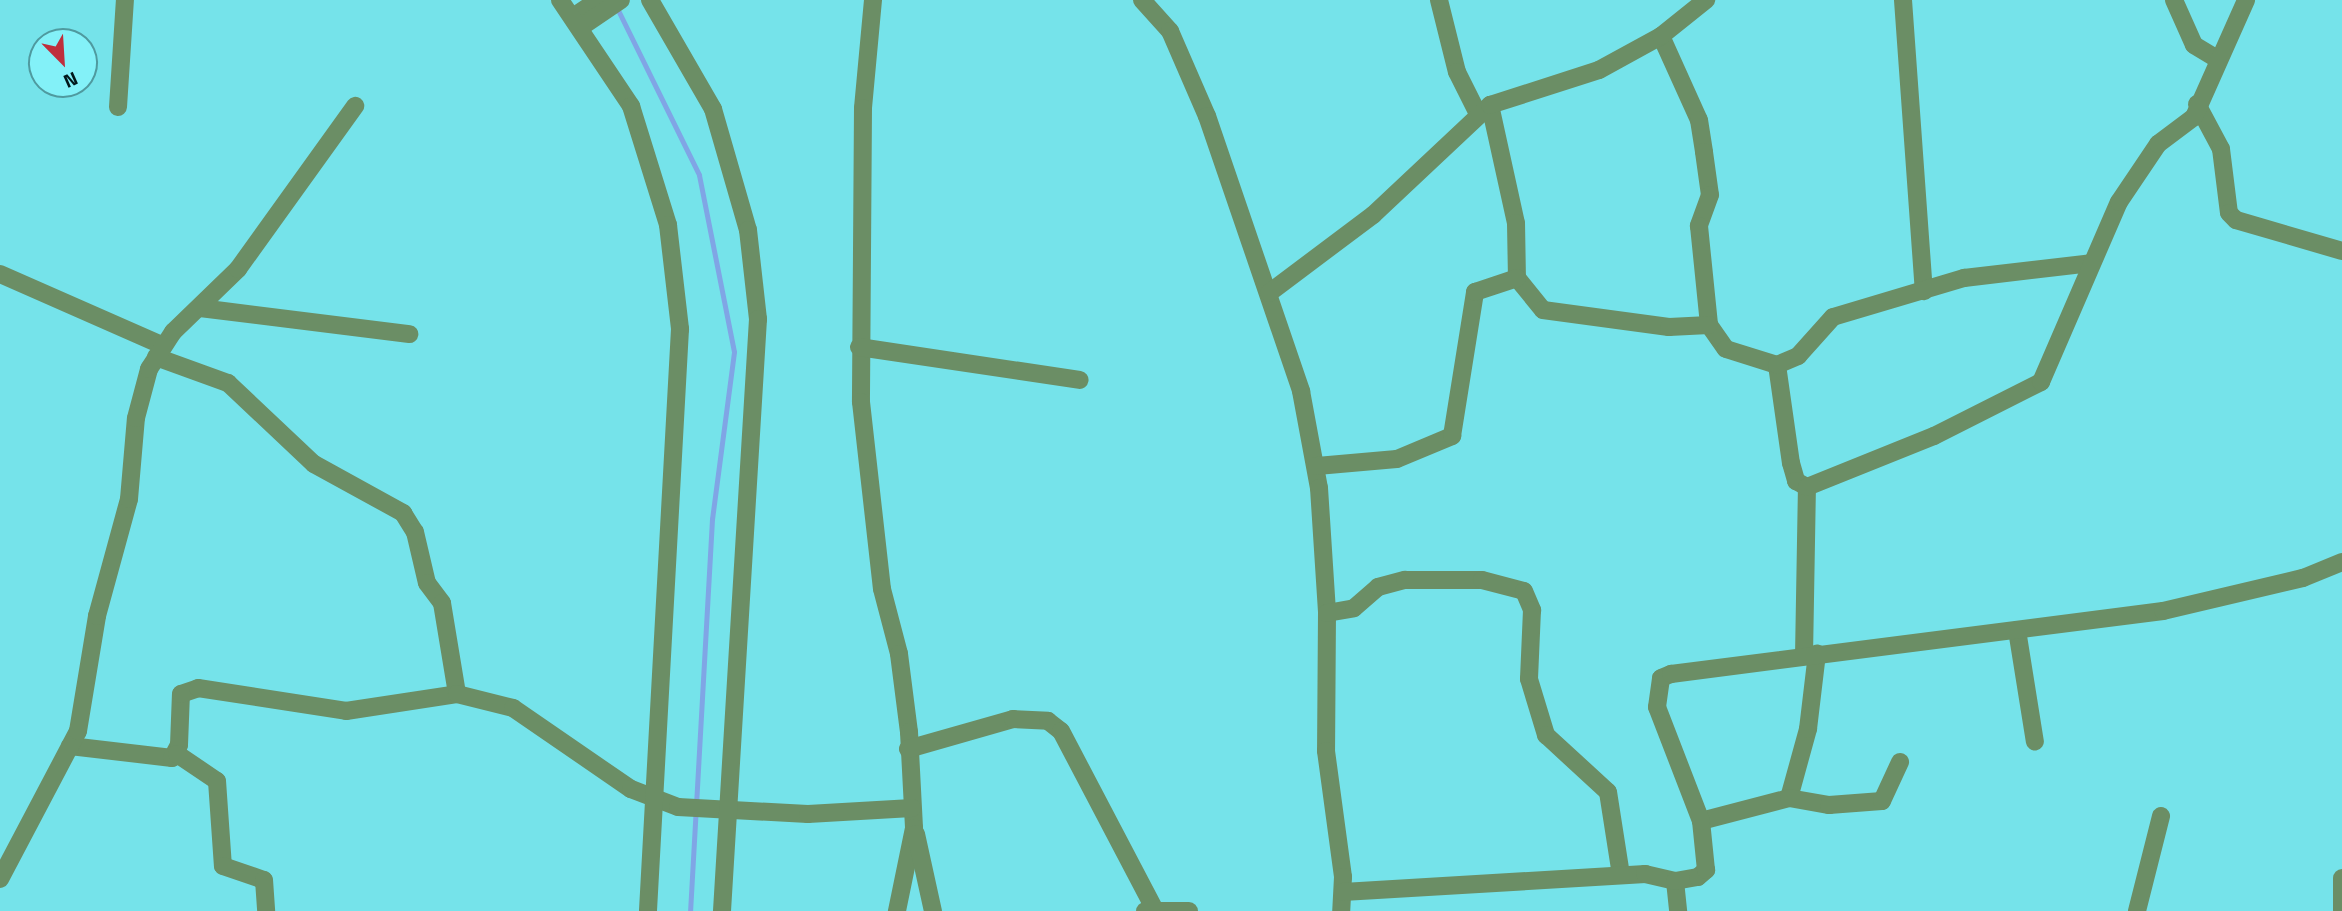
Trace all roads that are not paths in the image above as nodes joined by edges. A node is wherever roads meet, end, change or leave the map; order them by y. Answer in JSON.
{"nodes":[{"id":1,"x":125,"y":0,"type":"edge"},
{"id":2,"x":560,"y":0,"type":"edge"},
{"id":3,"x":621,"y":0,"type":"edge"},
{"id":4,"x":650,"y":0,"type":"edge"},
{"id":5,"x":873,"y":0,"type":"edge"},
{"id":6,"x":1142,"y":0,"type":"edge"},
{"id":7,"x":1439,"y":0,"type":"edge"},
{"id":8,"x":1706,"y":0,"type":"edge"},
{"id":9,"x":1903,"y":0,"type":"edge"},
{"id":10,"x":2174,"y":0,"type":"edge"},
{"id":11,"x":2246,"y":0,"type":"edge"},
{"id":12,"x":589,"y":13,"type":"edge"},
{"id":13,"x":1661,"y":36,"type":"junction"},
{"id":14,"x":2219,"y":60,"type":"junction"},
{"id":15,"x":2197,"y":104,"type":"junction"},
{"id":16,"x":355,"y":106,"type":"dead end"},
{"id":17,"x":118,"y":107,"type":"dead end"},
{"id":18,"x":1484,"y":109,"type":"junction"},
{"id":19,"x":2342,"y":251,"type":"edge"},
{"id":20,"x":2091,"y":262,"type":"junction"},
{"id":21,"x":0,"y":274,"type":"edge"},
{"id":22,"x":1517,"y":278,"type":"junction"},
{"id":23,"x":1924,"y":291,"type":"junction"},
{"id":24,"x":1269,"y":293,"type":"junction"},
{"id":25,"x":200,"y":308,"type":"junction"},
{"id":26,"x":1709,"y":325,"type":"junction"},
{"id":27,"x":409,"y":334,"type":"dead end"},
{"id":28,"x":859,"y":348,"type":"junction"},
{"id":29,"x":159,"y":351,"type":"junction"},
{"id":30,"x":1777,"y":365,"type":"junction"},
{"id":31,"x":1080,"y":380,"type":"dead end"},
{"id":32,"x":1317,"y":466,"type":"junction"},
{"id":33,"x":1807,"y":486,"type":"junction"},
{"id":34,"x":2342,"y":562,"type":"edge"},
{"id":35,"x":1327,"y":613,"type":"junction"},
{"id":36,"x":2017,"y":629,"type":"junction"},
{"id":37,"x":1810,"y":655,"type":"junction"},
{"id":38,"x":457,"y":694,"type":"junction"},
{"id":39,"x":2035,"y":742,"type":"dead end"},
{"id":40,"x":70,"y":746,"type":"junction"},
{"id":41,"x":908,"y":748,"type":"junction"},
{"id":42,"x":177,"y":754,"type":"junction"},
{"id":43,"x":1900,"y":762,"type":"dead end"},
{"id":44,"x":1789,"y":798,"type":"junction"},
{"id":45,"x":656,"y":802,"type":"junction"},
{"id":46,"x":912,"y":808,"type":"junction"},
{"id":47,"x":729,"y":813,"type":"junction"},
{"id":48,"x":2161,"y":816,"type":"dead end"},
{"id":49,"x":1701,"y":821,"type":"junction"},
{"id":50,"x":914,"y":828,"type":"junction"},
{"id":51,"x":1621,"y":875,"type":"junction"},
{"id":52,"x":2342,"y":878,"type":"edge"},
{"id":53,"x":0,"y":879,"type":"edge"},
{"id":54,"x":1675,"y":881,"type":"junction"},
{"id":55,"x":1343,"y":892,"type":"junction"},
{"id":56,"x":1150,"y":910,"type":"edge"},
{"id":57,"x":2339,"y":910,"type":"edge"},
{"id":58,"x":266,"y":911,"type":"edge"},
{"id":59,"x":649,"y":911,"type":"edge"},
{"id":60,"x":722,"y":911,"type":"edge"},
{"id":61,"x":897,"y":911,"type":"edge"},
{"id":62,"x":933,"y":911,"type":"edge"},
{"id":63,"x":1189,"y":911,"type":"edge"},
{"id":64,"x":1341,"y":911,"type":"edge"},
{"id":65,"x":1678,"y":911,"type":"edge"},
{"id":66,"x":2137,"y":911,"type":"edge"}],
"edges":[{"from":1,"to":17,"type":"street"},
{"from":2,"to":12,"type":"street"},
{"from":3,"to":12,"type":"street"},
{"from":4,"to":47,"type":"street"},
{"from":5,"to":28,"type":"street"},
{"from":6,"to":24,"type":"street"},
{"from":7,"to":18,"type":"street"},
{"from":8,"to":13,"type":"street"},
{"from":9,"to":23,"type":"street"},
{"from":10,"to":14,"type":"street"},
{"from":11,"to":14,"type":"street"},
{"from":12,"to":45,"type":"street"},
{"from":13,"to":18,"type":"street"},
{"from":13,"to":26,"type":"street"},
{"from":14,"to":15,"type":"street"},
{"from":15,"to":19,"type":"street"},
{"from":15,"to":20,"type":"street"},
{"from":16,"to":25,"type":"street"},
{"from":18,"to":22,"type":"street"},
{"from":18,"to":24,"type":"street"},
{"from":20,"to":23,"type":"street"},
{"from":20,"to":33,"type":"street"},
{"from":21,"to":29,"type":"street"},
{"from":22,"to":26,"type":"street"},
{"from":22,"to":32,"type":"street"},
{"from":23,"to":30,"type":"street"},
{"from":24,"to":32,"type":"street"},
{"from":25,"to":27,"type":"street"},
{"from":25,"to":29,"type":"street"},
{"from":26,"to":30,"type":"street"},
{"from":28,"to":31,"type":"street"},
{"from":28,"to":41,"type":"street"},
{"from":29,"to":38,"type":"street"},
{"from":29,"to":40,"type":"street"},
{"from":30,"to":33,"type":"street"},
{"from":32,"to":35,"type":"street"},
{"from":33,"to":37,"type":"street"},
{"from":34,"to":36,"type":"street"},
{"from":35,"to":51,"type":"street"},
{"from":35,"to":55,"type":"street"},
{"from":36,"to":37,"type":"street"},
{"from":36,"to":39,"type":"street"},
{"from":37,"to":44,"type":"street"},
{"from":37,"to":49,"type":"street"},
{"from":38,"to":42,"type":"street"},
{"from":38,"to":45,"type":"street"},
{"from":40,"to":42,"type":"street"},
{"from":40,"to":53,"type":"street"},
{"from":41,"to":46,"type":"street"},
{"from":41,"to":56,"type":"street"},
{"from":42,"to":58,"type":"street"},
{"from":43,"to":44,"type":"street"},
{"from":44,"to":49,"type":"street"},
{"from":45,"to":47,"type":"street"},
{"from":45,"to":59,"type":"street"},
{"from":46,"to":47,"type":"street"},
{"from":46,"to":50,"type":"street"},
{"from":47,"to":60,"type":"street"},
{"from":48,"to":66,"type":"street"},
{"from":49,"to":54,"type":"street"},
{"from":50,"to":61,"type":"street"},
{"from":50,"to":62,"type":"street"},
{"from":51,"to":54,"type":"street"},
{"from":51,"to":55,"type":"street"},
{"from":52,"to":57,"type":"street"},
{"from":54,"to":65,"type":"street"},
{"from":55,"to":64,"type":"street"},
{"from":56,"to":63,"type":"street"}]}
